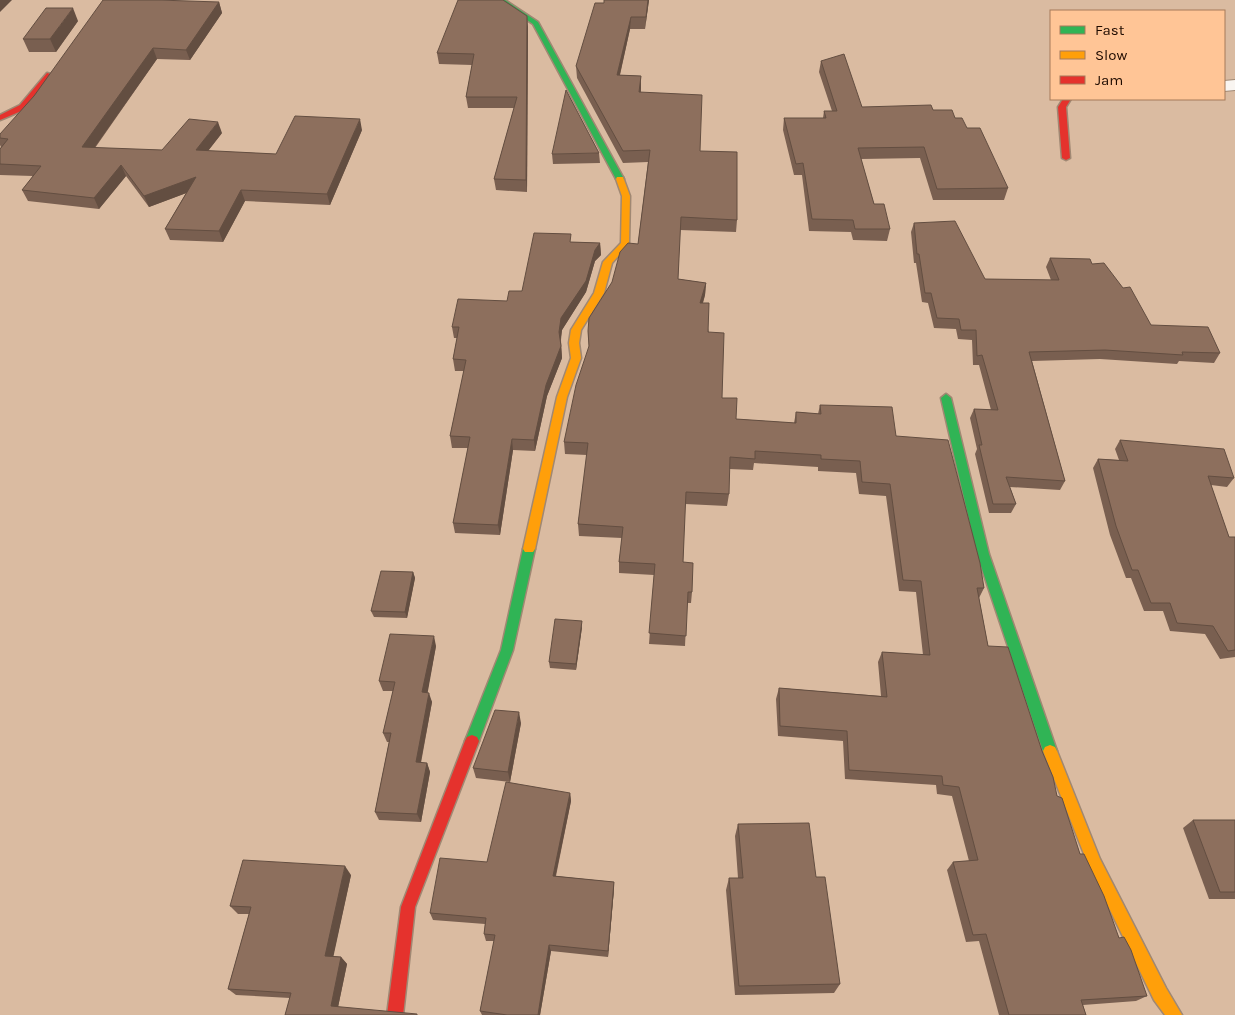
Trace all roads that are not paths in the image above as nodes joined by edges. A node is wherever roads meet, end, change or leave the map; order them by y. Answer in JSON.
{"nodes":[{"id":1,"x":500,"y":0,"type":"edge"},
{"id":2,"x":59,"y":63,"type":"edge"},
{"id":3,"x":1066,"y":100,"type":"edge"},
{"id":4,"x":0,"y":118,"type":"edge"},
{"id":5,"x":1066,"y":158,"type":"dead end"},
{"id":6,"x":946,"y":398,"type":"dead end"},
{"id":7,"x":395,"y":1015,"type":"edge"},
{"id":8,"x":1174,"y":1015,"type":"edge"}],
"edges":[{"from":1,"to":7,"type":"street"},
{"from":2,"to":4,"type":"street"},
{"from":3,"to":5,"type":"street"},
{"from":6,"to":8,"type":"street"}]}
